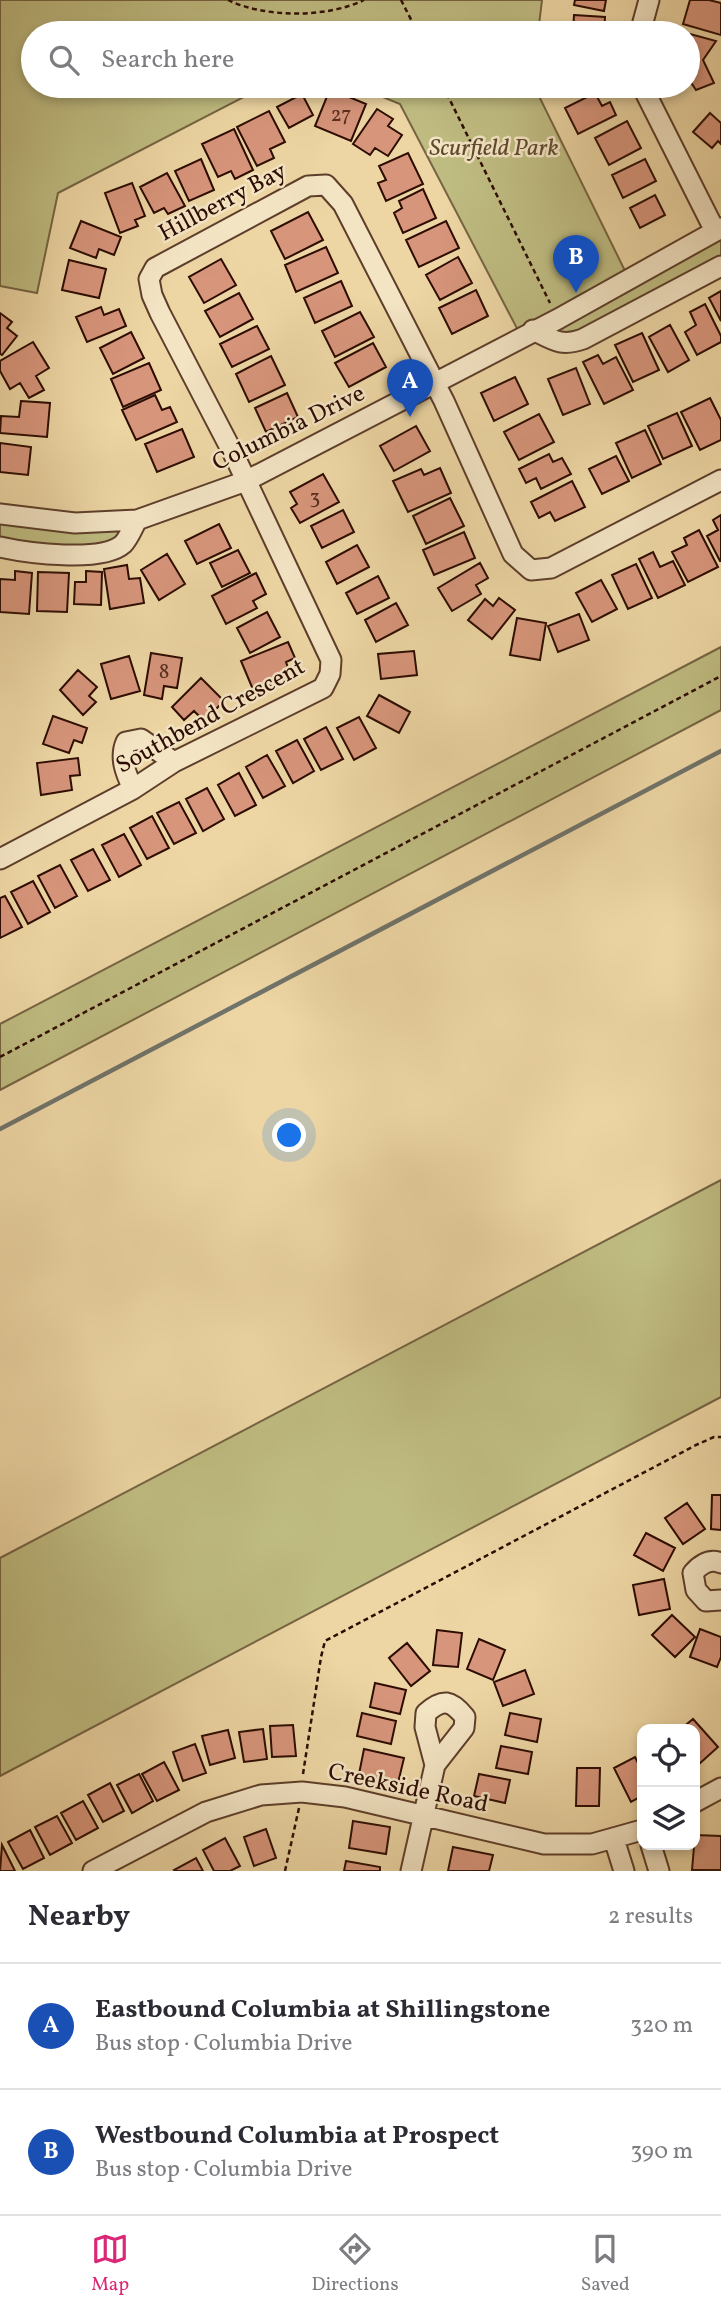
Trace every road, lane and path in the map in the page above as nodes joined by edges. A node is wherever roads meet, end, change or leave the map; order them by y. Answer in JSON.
{"nodes":[{"id":1,"x":228,"y":0,"type":"edge"},
{"id":2,"x":364,"y":0,"type":"edge"},
{"id":3,"x":401,"y":0,"type":"edge"},
{"id":4,"x":649,"y":0,"type":"edge"},
{"id":5,"x":412,"y":21,"type":"edge"},
{"id":6,"x":643,"y":21,"type":"edge"},
{"id":7,"x":449,"y":98,"type":"edge"},
{"id":8,"x":648,"y":98,"type":"edge"},
{"id":9,"x":718,"y":229,"type":"edge"},
{"id":10,"x":721,"y":266,"type":"edge"},
{"id":11,"x":558,"y":319,"type":"junction"},
{"id":12,"x":533,"y":330,"type":"junction"},
{"id":13,"x":435,"y":383,"type":"junction"},
{"id":14,"x":721,"y":480,"type":"edge"},
{"id":15,"x":246,"y":481,"type":"junction"},
{"id":16,"x":0,"y":514,"type":"edge"},
{"id":17,"x":137,"y":520,"type":"junction"},
{"id":18,"x":0,"y":547,"type":"edge"},
{"id":19,"x":721,"y":676,"type":"edge"},
{"id":20,"x":174,"y":762,"type":"junction"},
{"id":21,"x":133,"y":789,"type":"junction"},
{"id":22,"x":0,"y":859,"type":"edge"},
{"id":23,"x":0,"y":1057,"type":"edge"},
{"id":24,"x":721,"y":1437,"type":"edge"},
{"id":25,"x":721,"y":1563,"type":"edge"},
{"id":26,"x":721,"y":1600,"type":"edge"},
{"id":27,"x":435,"y":1765,"type":"dead end"},
{"id":28,"x":721,"y":1788,"type":"edge"},
{"id":29,"x":302,"y":1792,"type":"junction"},
{"id":30,"x":700,"y":1799,"type":"edge"},
{"id":31,"x":425,"y":1815,"type":"junction"},
{"id":32,"x":637,"y":1832,"type":"edge"},
{"id":33,"x":614,"y":1839,"type":"junction"},
{"id":34,"x":652,"y":1850,"type":"edge"},
{"id":35,"x":93,"y":1871,"type":"edge"},
{"id":36,"x":285,"y":1871,"type":"edge"},
{"id":37,"x":411,"y":1871,"type":"edge"},
{"id":38,"x":624,"y":1871,"type":"edge"},
{"id":39,"x":659,"y":1871,"type":"edge"}],
"edges":[{"from":1,"to":2,"type":"path"},
{"from":3,"to":5,"type":"path"},
{"from":4,"to":6,"type":"street"},
{"from":7,"to":11,"type":"path"},
{"from":8,"to":9,"type":"street"},
{"from":9,"to":11,"type":"street","name":"Columbia Drive"},
{"from":10,"to":12,"type":"street"},
{"from":11,"to":12,"type":"street","name":"Columbia Drive"},
{"from":12,"to":13,"type":"street","name":"Columbia Drive"},
{"from":13,"to":14,"type":"street"},
{"from":13,"to":15,"type":"street","name":"Columbia Drive"},
{"from":13,"to":15,"type":"street","name":"Hillberry Bay"},
{"from":15,"to":17,"type":"street","name":"Columbia Drive"},
{"from":15,"to":20,"type":"street","name":"Southbend Crescent"},
{"from":16,"to":17,"type":"street","name":"Columbia Drive"},
{"from":17,"to":18,"type":"street"},
{"from":19,"to":23,"type":"path"},
{"from":20,"to":21,"type":"street","name":"Southbend Crescent"},
{"from":20,"to":21,"type":"street"},
{"from":21,"to":22,"type":"street","name":"Southbend Crescent"},
{"from":24,"to":29,"type":"path"},
{"from":25,"to":26,"type":"street"},
{"from":27,"to":31,"type":"street"},
{"from":28,"to":30,"type":"street"},
{"from":29,"to":31,"type":"street","name":"Creekside Road"},
{"from":29,"to":35,"type":"street","name":"Creekside Road"},
{"from":29,"to":36,"type":"path"},
{"from":31,"to":33,"type":"street","name":"Creekside Road"},
{"from":31,"to":37,"type":"street"},
{"from":32,"to":33,"type":"street","name":"Creekside Road"},
{"from":33,"to":38,"type":"street"},
{"from":34,"to":39,"type":"street"}]}
